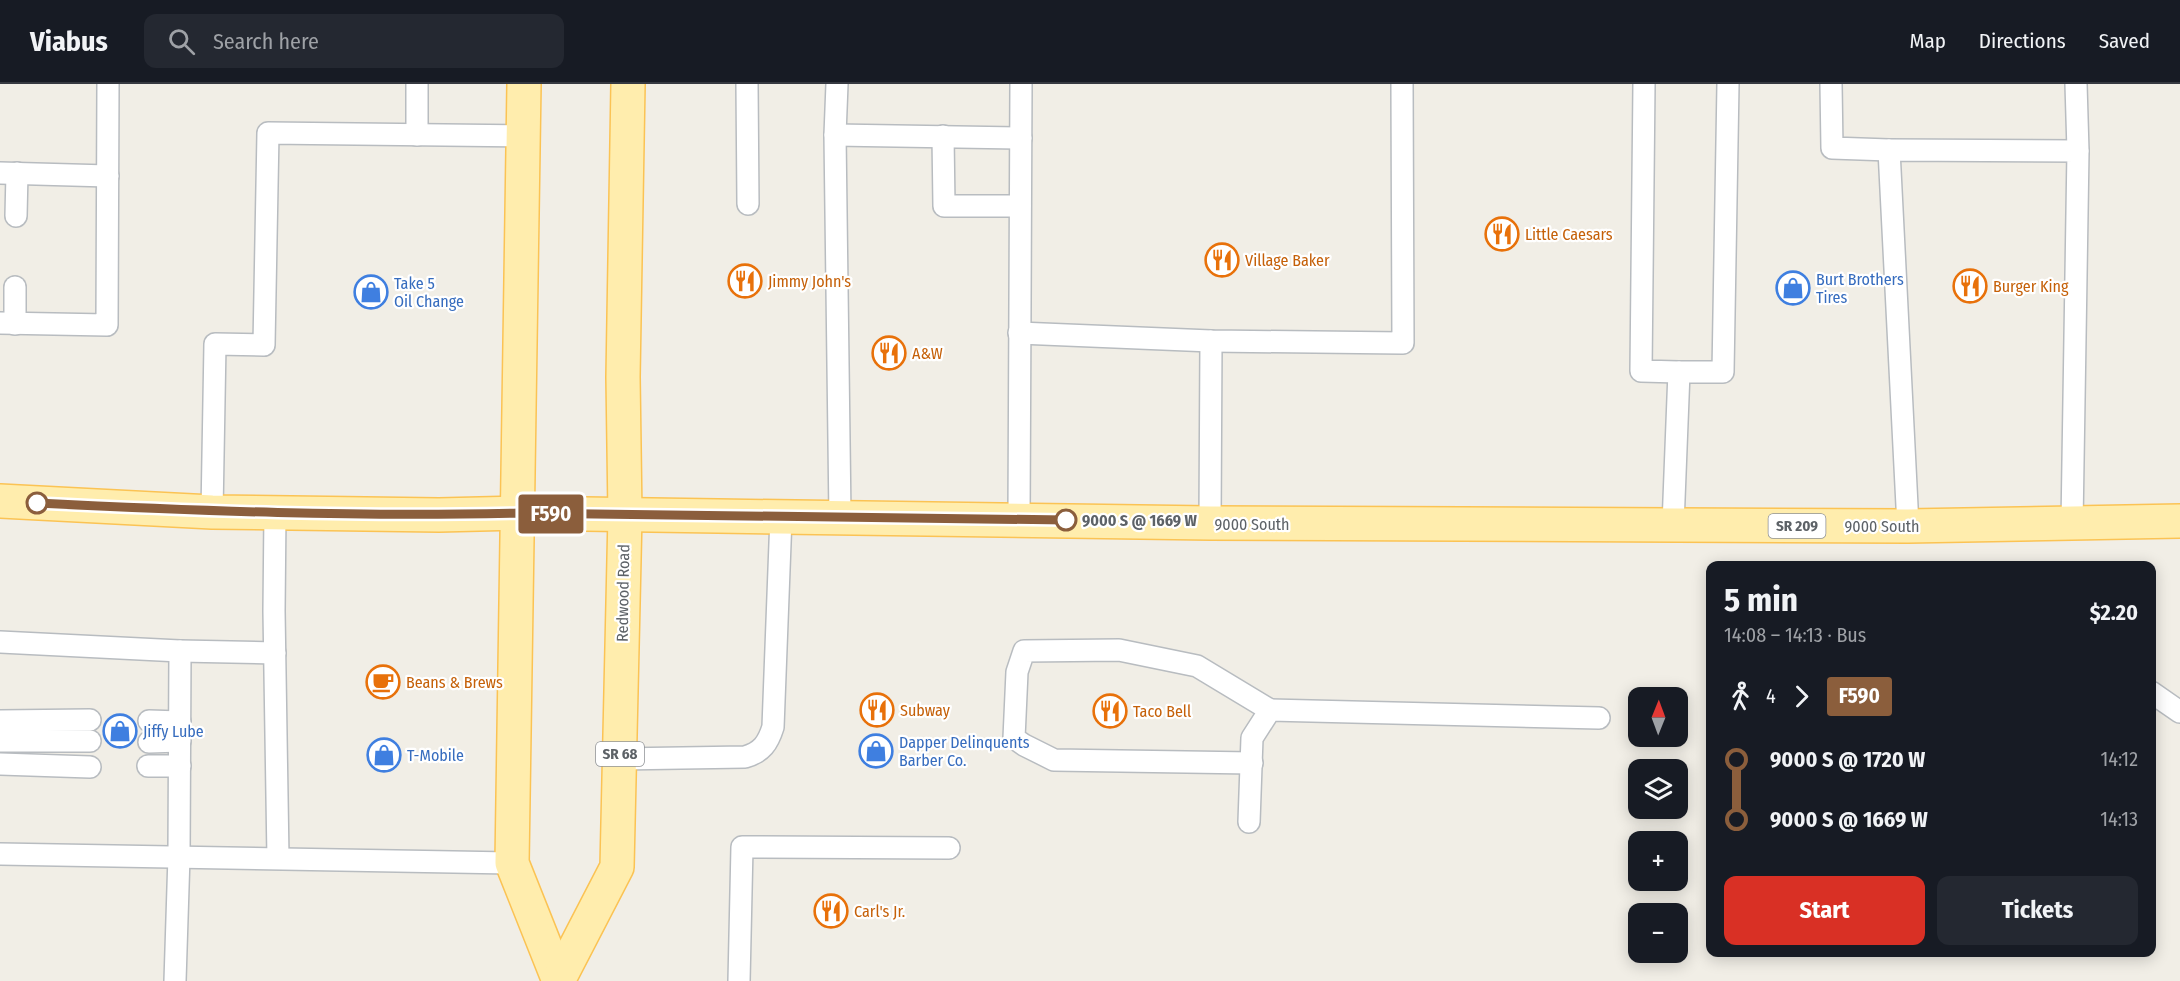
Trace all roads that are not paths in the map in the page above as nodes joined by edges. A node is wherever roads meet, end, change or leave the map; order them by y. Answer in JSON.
{"nodes":[{"id":1,"x":108,"y":84,"type":"edge"},
{"id":2,"x":417,"y":84,"type":"edge"},
{"id":3,"x":524,"y":84,"type":"edge"},
{"id":4,"x":628,"y":84,"type":"edge"},
{"id":5,"x":747,"y":84,"type":"edge"},
{"id":6,"x":837,"y":84,"type":"edge"},
{"id":7,"x":1021,"y":84,"type":"edge"},
{"id":8,"x":1402,"y":84,"type":"edge"},
{"id":9,"x":1644,"y":84,"type":"edge"},
{"id":10,"x":1728,"y":84,"type":"edge"},
{"id":11,"x":1832,"y":84,"type":"edge"},
{"id":12,"x":2076,"y":84,"type":"edge"},
{"id":13,"x":417,"y":135,"type":"junction"},
{"id":14,"x":835,"y":135,"type":"junction"},
{"id":15,"x":524,"y":136,"type":"junction"},
{"id":16,"x":943,"y":136,"type":"junction"},
{"id":17,"x":1021,"y":138,"type":"junction"},
{"id":18,"x":1889,"y":150,"type":"junction"},
{"id":19,"x":2078,"y":151,"type":"junction"},
{"id":20,"x":8,"y":173,"type":"edge"},
{"id":21,"x":108,"y":176,"type":"junction"},
{"id":22,"x":747,"y":204,"type":"dead end"},
{"id":23,"x":1020,"y":206,"type":"junction"},
{"id":24,"x":16,"y":216,"type":"dead end"},
{"id":25,"x":15,"y":287,"type":"dead end"},
{"id":26,"x":7,"y":323,"type":"edge"},
{"id":27,"x":1019,"y":333,"type":"junction"},
{"id":28,"x":1211,"y":341,"type":"junction"},
{"id":29,"x":1678,"y":372,"type":"junction"},
{"id":30,"x":0,"y":501,"type":"edge"},
{"id":31,"x":212,"y":512,"type":"junction"},
{"id":32,"x":275,"y":513,"type":"junction"},
{"id":33,"x":519,"y":513,"type":"junction"},
{"id":34,"x":625,"y":514,"type":"junction"},
{"id":35,"x":781,"y":517,"type":"junction"},
{"id":36,"x":840,"y":517,"type":"junction"},
{"id":37,"x":1019,"y":520,"type":"junction"},
{"id":38,"x":2180,"y":521,"type":"edge"},
{"id":39,"x":1210,"y":524,"type":"junction"},
{"id":40,"x":2072,"y":524,"type":"junction"},
{"id":41,"x":1673,"y":525,"type":"junction"},
{"id":42,"x":1908,"y":526,"type":"junction"},
{"id":43,"x":0,"y":642,"type":"edge"},
{"id":44,"x":180,"y":651,"type":"junction"},
{"id":45,"x":275,"y":652,"type":"junction"},
{"id":46,"x":2156,"y":695,"type":"edge"},
{"id":47,"x":1270,"y":710,"type":"junction"},
{"id":48,"x":2180,"y":712,"type":"edge"},
{"id":49,"x":1599,"y":718,"type":"dead end"},
{"id":50,"x":0,"y":720,"type":"edge"},
{"id":51,"x":149,"y":721,"type":"dead end"},
{"id":52,"x":180,"y":732,"type":"junction"},
{"id":53,"x":0,"y":741,"type":"edge"},
{"id":54,"x":149,"y":742,"type":"dead end"},
{"id":55,"x":619,"y":759,"type":"junction"},
{"id":56,"x":1252,"y":762,"type":"junction"},
{"id":57,"x":0,"y":764,"type":"edge"},
{"id":58,"x":90,"y":766,"type":"dead end"},
{"id":59,"x":148,"y":766,"type":"dead end"},
{"id":60,"x":180,"y":766,"type":"junction"},
{"id":61,"x":1249,"y":822,"type":"dead end"},
{"id":62,"x":949,"y":848,"type":"dead end"},
{"id":63,"x":0,"y":854,"type":"edge"},
{"id":64,"x":179,"y":856,"type":"junction"},
{"id":65,"x":278,"y":858,"type":"junction"},
{"id":66,"x":512,"y":863,"type":"junction"},
{"id":67,"x":559,"y":980,"type":"edge"},
{"id":68,"x":175,"y":981,"type":"edge"},
{"id":69,"x":739,"y":981,"type":"edge"}],
"edges":[{"from":1,"to":21,"type":"lane"},
{"from":2,"to":13,"type":"lane"},
{"from":3,"to":15,"type":"main road","name":"Redwood Road","number":"SR 68"},
{"from":4,"to":34,"type":"main road","name":"Redwood Road","number":"SR 68"},
{"from":5,"to":22,"type":"lane"},
{"from":6,"to":14,"type":"lane"},
{"from":7,"to":17,"type":"lane"},
{"from":8,"to":28,"type":"lane"},
{"from":9,"to":29,"type":"lane"},
{"from":10,"to":29,"type":"lane"},
{"from":11,"to":18,"type":"lane"},
{"from":12,"to":19,"type":"lane"},
{"from":13,"to":15,"type":"lane"},
{"from":13,"to":31,"type":"lane"},
{"from":14,"to":16,"type":"lane"},
{"from":14,"to":36,"type":"lane"},
{"from":15,"to":33,"type":"main road","name":"Redwood Road","number":"SR 68"},
{"from":16,"to":17,"type":"lane"},
{"from":16,"to":23,"type":"lane"},
{"from":17,"to":23,"type":"lane"},
{"from":18,"to":19,"type":"lane"},
{"from":18,"to":42,"type":"lane"},
{"from":19,"to":40,"type":"lane"},
{"from":20,"to":21,"type":"lane"},
{"from":20,"to":24,"type":"lane"},
{"from":21,"to":26,"type":"lane"},
{"from":23,"to":27,"type":"lane"},
{"from":25,"to":26,"type":"lane"},
{"from":27,"to":28,"type":"lane"},
{"from":27,"to":37,"type":"lane"},
{"from":28,"to":39,"type":"lane"},
{"from":29,"to":41,"type":"lane"},
{"from":30,"to":31,"type":"main road","name":"9000 South","number":"SR 209"},
{"from":31,"to":32,"type":"main road","name":"9000 South","number":"SR 209"},
{"from":32,"to":33,"type":"main road","name":"9000 South","number":"SR 209"},
{"from":32,"to":45,"type":"lane"},
{"from":33,"to":34,"type":"main road","name":"9000 South","number":"SR 209"},
{"from":33,"to":66,"type":"main road","name":"Redwood Road","number":"SR 68"},
{"from":34,"to":35,"type":"main road","name":"9000 South","number":"SR 209"},
{"from":34,"to":55,"type":"main road","name":"Redwood Road","number":"SR 68"},
{"from":35,"to":36,"type":"main road","name":"9000 South","number":"SR 209"},
{"from":35,"to":55,"type":"lane"},
{"from":36,"to":37,"type":"main road","name":"9000 South","number":"SR 209"},
{"from":37,"to":39,"type":"main road","name":"9000 South","number":"SR 209"},
{"from":38,"to":40,"type":"main road","name":"9000 South","number":"SR 209"},
{"from":39,"to":41,"type":"main road","name":"9000 South","number":"SR 209"},
{"from":40,"to":42,"type":"main road","name":"9000 South","number":"SR 209"},
{"from":41,"to":42,"type":"main road","name":"9000 South","number":"SR 209"},
{"from":43,"to":44,"type":"lane"},
{"from":44,"to":45,"type":"lane"},
{"from":44,"to":52,"type":"lane"},
{"from":45,"to":65,"type":"lane"},
{"from":46,"to":48,"type":"lane"},
{"from":47,"to":49,"type":"lane"},
{"from":47,"to":56,"type":"lane"},
{"from":47,"to":56,"type":"lane"},
{"from":50,"to":53,"type":"lane"},
{"from":51,"to":52,"type":"lane"},
{"from":52,"to":54,"type":"lane"},
{"from":52,"to":60,"type":"lane"},
{"from":55,"to":67,"type":"main road","name":"Redwood Road","number":"SR 68"},
{"from":56,"to":61,"type":"lane"},
{"from":57,"to":58,"type":"lane"},
{"from":59,"to":60,"type":"lane"},
{"from":60,"to":64,"type":"lane"},
{"from":62,"to":69,"type":"lane"},
{"from":63,"to":64,"type":"lane"},
{"from":64,"to":65,"type":"lane"},
{"from":64,"to":68,"type":"lane"},
{"from":65,"to":66,"type":"lane"},
{"from":66,"to":67,"type":"main road","name":"Redwood Road","number":"SR 68"}]}
